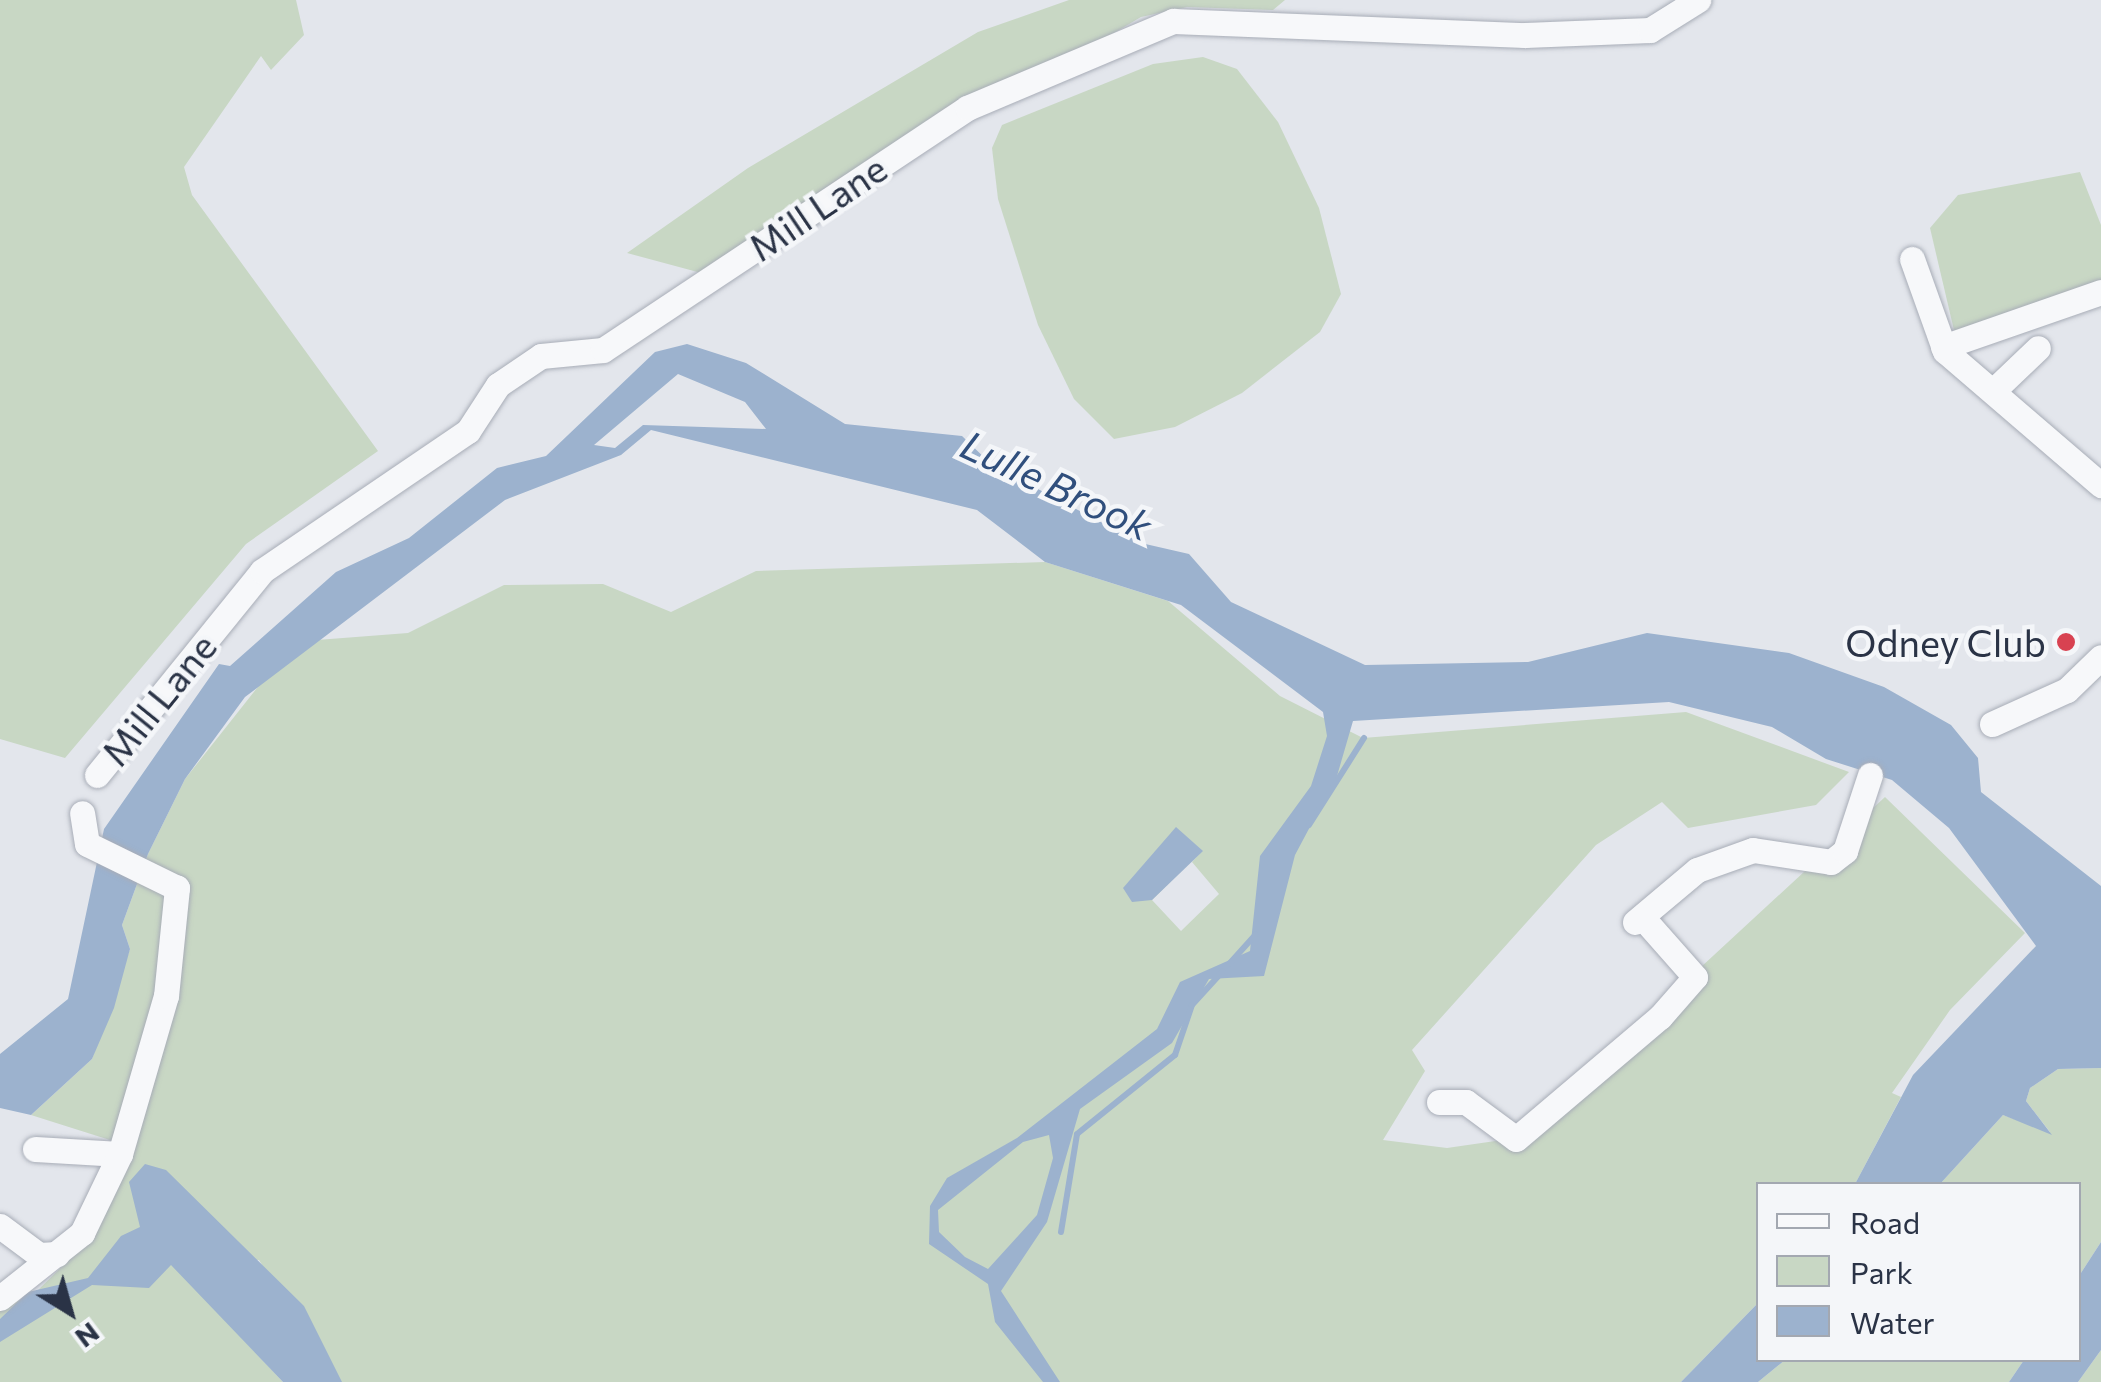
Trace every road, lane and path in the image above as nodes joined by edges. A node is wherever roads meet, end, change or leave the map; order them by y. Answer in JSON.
{"nodes":[{"id":1,"x":1698,"y":0,"type":"edge"},
{"id":2,"x":1912,"y":259,"type":"dead end"},
{"id":3,"x":2101,"y":292,"type":"edge"},
{"id":4,"x":1944,"y":347,"type":"junction"},
{"id":5,"x":2038,"y":348,"type":"dead end"},
{"id":6,"x":1993,"y":391,"type":"junction"},
{"id":7,"x":2101,"y":485,"type":"edge"},
{"id":8,"x":2101,"y":657,"type":"edge"},
{"id":9,"x":1992,"y":724,"type":"dead end"},
{"id":10,"x":97,"y":775,"type":"dead end"},
{"id":11,"x":1870,"y":775,"type":"dead end"},
{"id":12,"x":82,"y":812,"type":"dead end"},
{"id":13,"x":1440,"y":1102,"type":"dead end"},
{"id":14,"x":35,"y":1149,"type":"dead end"},
{"id":15,"x":120,"y":1154,"type":"junction"},
{"id":16,"x":0,"y":1226,"type":"edge"},
{"id":17,"x":57,"y":1254,"type":"junction"},
{"id":18,"x":0,"y":1298,"type":"edge"}],
"edges":[{"from":1,"to":10,"type":"street","name":"Mill Lane"},
{"from":2,"to":4,"type":"street"},
{"from":3,"to":4,"type":"street"},
{"from":4,"to":6,"type":"street"},
{"from":5,"to":6,"type":"street"},
{"from":6,"to":7,"type":"street"},
{"from":8,"to":9,"type":"street"},
{"from":11,"to":13,"type":"street"},
{"from":12,"to":15,"type":"street"},
{"from":14,"to":15,"type":"street"},
{"from":15,"to":17,"type":"street"},
{"from":16,"to":17,"type":"street"},
{"from":17,"to":18,"type":"street"}]}
